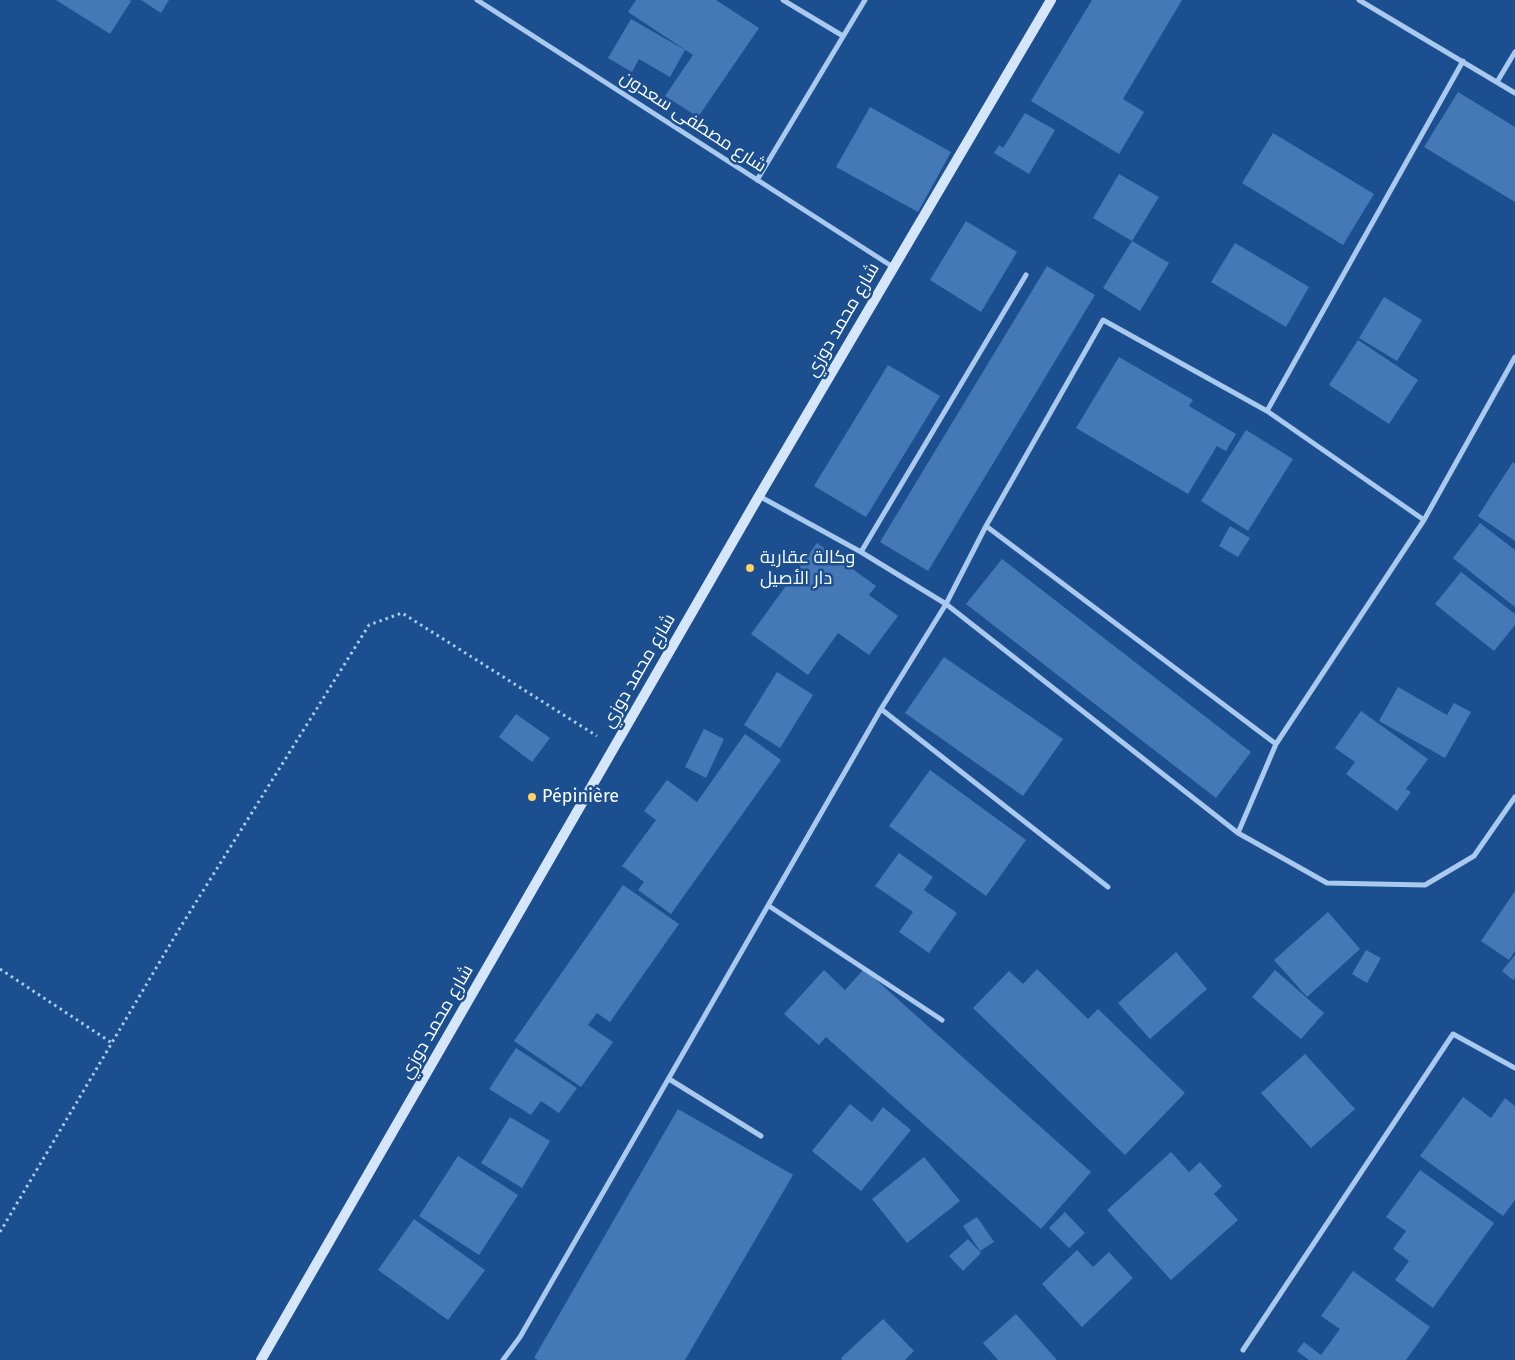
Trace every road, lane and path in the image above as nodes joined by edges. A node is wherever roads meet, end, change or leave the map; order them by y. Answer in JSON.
{"nodes":[{"id":1,"x":477,"y":0,"type":"edge"},
{"id":2,"x":783,"y":0,"type":"edge"},
{"id":3,"x":865,"y":0,"type":"edge"},
{"id":4,"x":1051,"y":0,"type":"edge"},
{"id":5,"x":1359,"y":0,"type":"edge"},
{"id":6,"x":843,"y":36,"type":"junction"},
{"id":7,"x":1515,"y":52,"type":"edge"},
{"id":8,"x":1463,"y":61,"type":"junction"},
{"id":9,"x":1497,"y":82,"type":"junction"},
{"id":10,"x":1515,"y":93,"type":"edge"},
{"id":11,"x":757,"y":180,"type":"junction"},
{"id":12,"x":893,"y":267,"type":"junction"},
{"id":13,"x":1026,"y":275,"type":"dead end"},
{"id":14,"x":1515,"y":357,"type":"edge"},
{"id":15,"x":1267,"y":411,"type":"junction"},
{"id":16,"x":759,"y":496,"type":"junction"},
{"id":17,"x":1424,"y":520,"type":"junction"},
{"id":18,"x":986,"y":526,"type":"junction"},
{"id":19,"x":861,"y":552,"type":"junction"},
{"id":20,"x":946,"y":604,"type":"junction"},
{"id":21,"x":881,"y":709,"type":"junction"},
{"id":22,"x":1276,"y":744,"type":"junction"},
{"id":23,"x":614,"y":747,"type":"junction"},
{"id":24,"x":1515,"y":797,"type":"edge"},
{"id":25,"x":1238,"y":833,"type":"junction"},
{"id":26,"x":1108,"y":887,"type":"dead end"},
{"id":27,"x":769,"y":906,"type":"junction"},
{"id":28,"x":0,"y":969,"type":"edge"},
{"id":29,"x":942,"y":1020,"type":"dead end"},
{"id":30,"x":112,"y":1043,"type":"junction"},
{"id":31,"x":1515,"y":1068,"type":"edge"},
{"id":32,"x":669,"y":1079,"type":"junction"},
{"id":33,"x":761,"y":1136,"type":"dead end"},
{"id":34,"x":0,"y":1232,"type":"edge"},
{"id":35,"x":1243,"y":1350,"type":"dead end"},
{"id":36,"x":260,"y":1360,"type":"edge"},
{"id":37,"x":503,"y":1360,"type":"edge"}],
"edges":[{"from":1,"to":11,"type":"street","name":"شارع مصطفى سعدون"},
{"from":2,"to":6,"type":"street"},
{"from":3,"to":6,"type":"street"},
{"from":4,"to":12,"type":"street","name":"شارع محمد دوزي"},
{"from":5,"to":8,"type":"street"},
{"from":6,"to":11,"type":"street"},
{"from":7,"to":9,"type":"street"},
{"from":8,"to":9,"type":"street"},
{"from":8,"to":15,"type":"street"},
{"from":9,"to":10,"type":"street"},
{"from":11,"to":12,"type":"street","name":"شارع مصطفى سعدون"},
{"from":12,"to":16,"type":"street","name":"شارع محمد دوزي"},
{"from":13,"to":19,"type":"street"},
{"from":14,"to":17,"type":"street"},
{"from":15,"to":17,"type":"street"},
{"from":15,"to":18,"type":"street"},
{"from":16,"to":19,"type":"street"},
{"from":16,"to":23,"type":"street","name":"شارع محمد دوزي"},
{"from":17,"to":22,"type":"street"},
{"from":18,"to":20,"type":"street"},
{"from":18,"to":22,"type":"street"},
{"from":19,"to":20,"type":"street"},
{"from":20,"to":21,"type":"street"},
{"from":20,"to":25,"type":"street"},
{"from":21,"to":26,"type":"street"},
{"from":21,"to":27,"type":"street"},
{"from":22,"to":25,"type":"street"},
{"from":23,"to":30,"type":"path"},
{"from":23,"to":36,"type":"street","name":"شارع محمد دوزي"},
{"from":24,"to":25,"type":"street"},
{"from":27,"to":29,"type":"street"},
{"from":27,"to":32,"type":"street"},
{"from":28,"to":30,"type":"path"},
{"from":30,"to":34,"type":"path"},
{"from":31,"to":35,"type":"street"},
{"from":32,"to":33,"type":"street"},
{"from":32,"to":37,"type":"street"}]}
